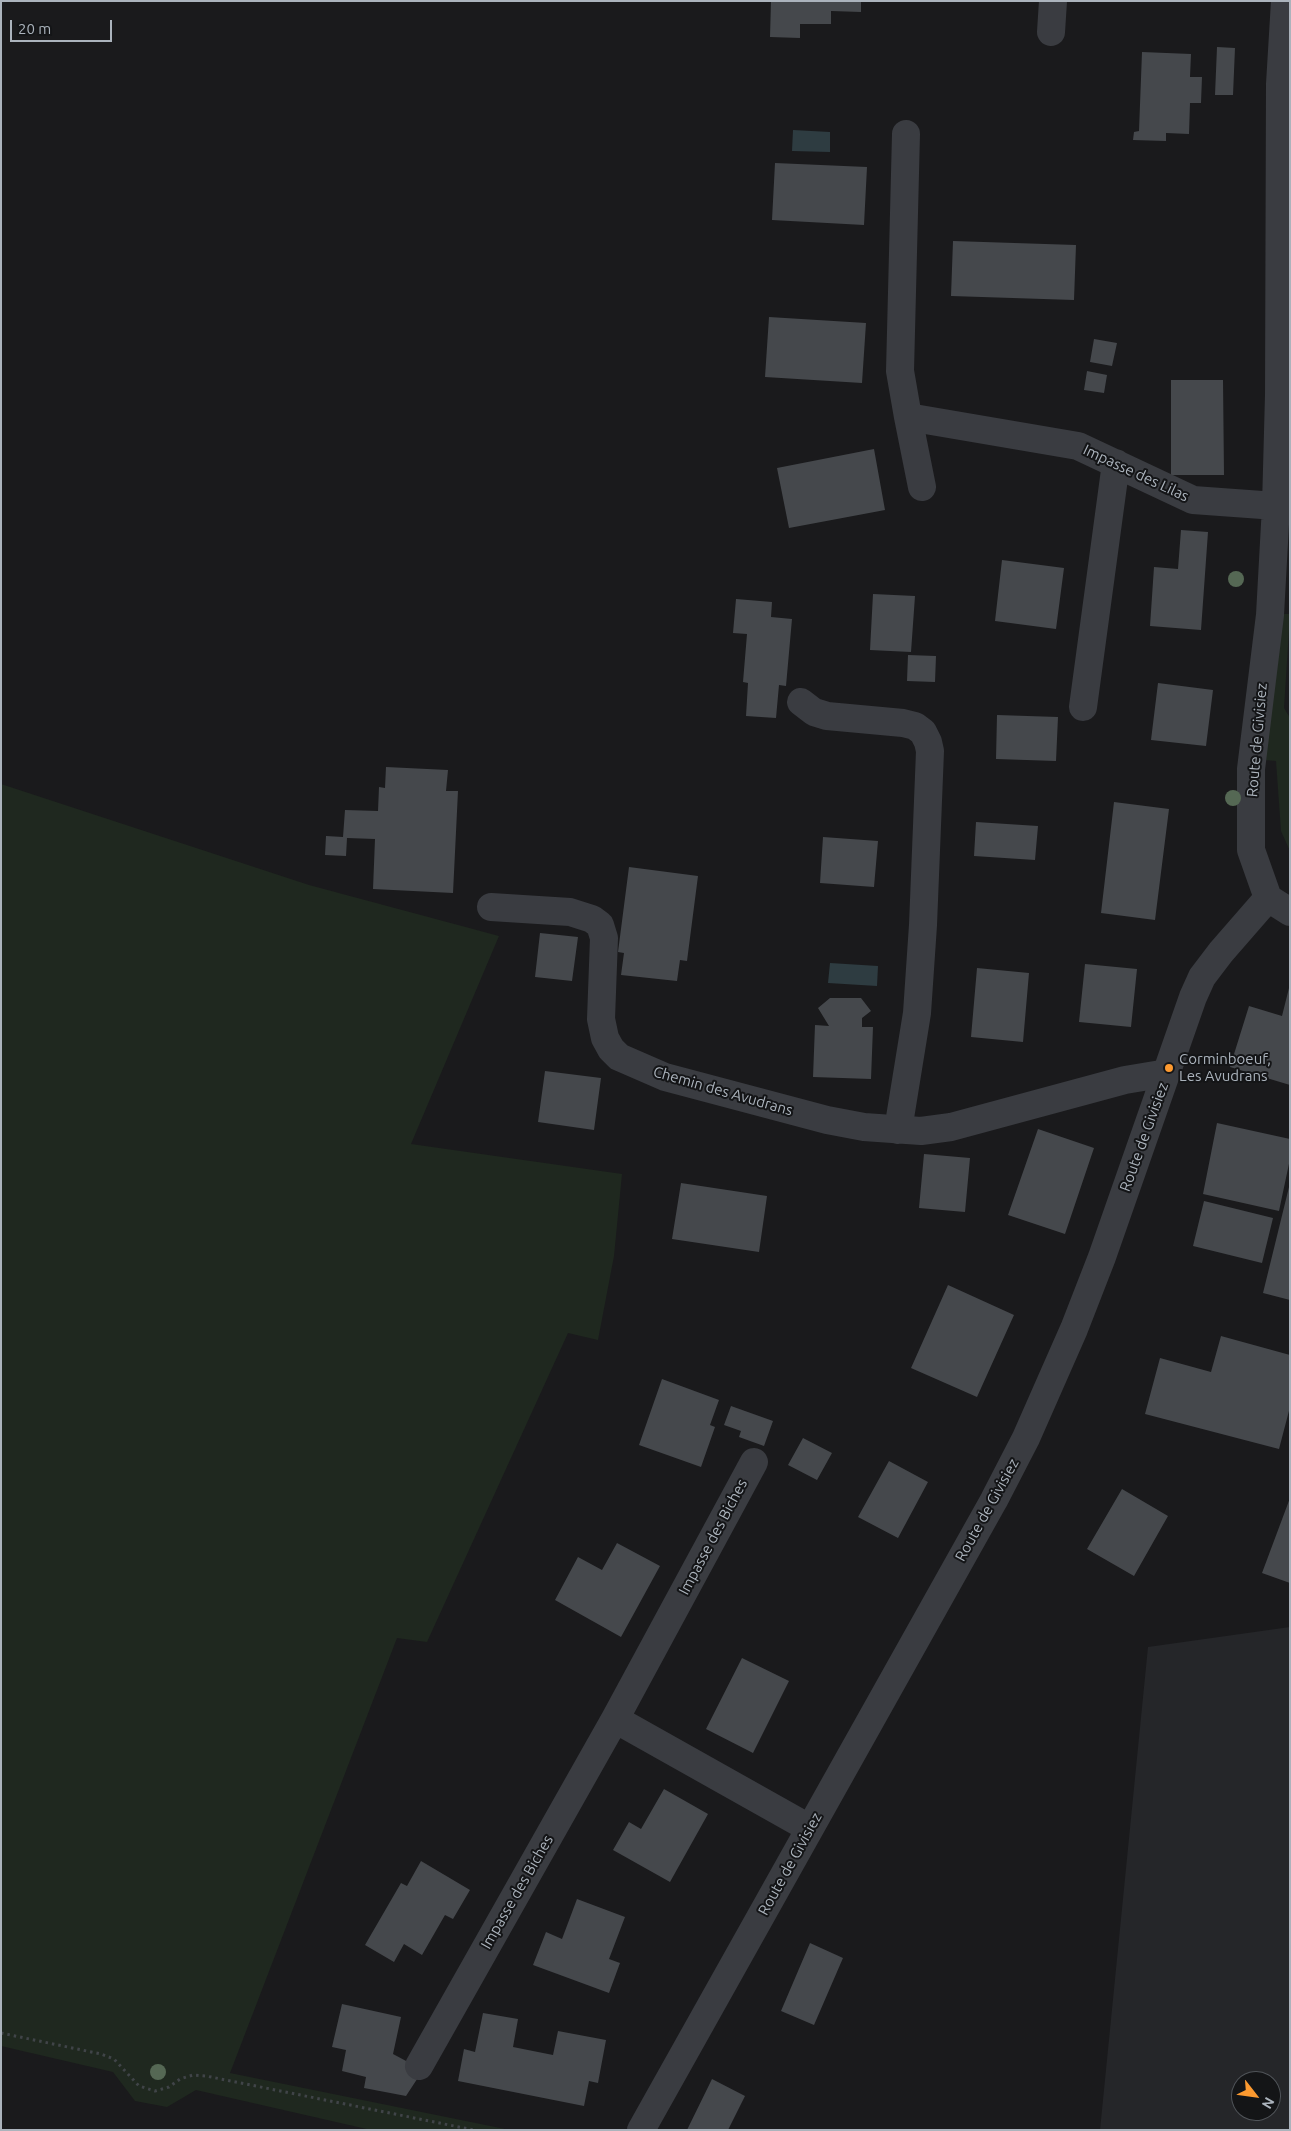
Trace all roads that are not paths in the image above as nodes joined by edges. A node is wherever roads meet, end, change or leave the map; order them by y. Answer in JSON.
{"nodes":[{"id":1,"x":1053,"y":1,"type":"edge"},
{"id":2,"x":1285,"y":1,"type":"edge"},
{"id":3,"x":1051,"y":32,"type":"dead end"},
{"id":4,"x":906,"y":134,"type":"dead end"},
{"id":5,"x":908,"y":417,"type":"junction"},
{"id":6,"x":1116,"y":463,"type":"junction"},
{"id":7,"x":922,"y":487,"type":"dead end"},
{"id":8,"x":1276,"y":506,"type":"junction"},
{"id":9,"x":802,"y":702,"type":"dead end"},
{"id":10,"x":1083,"y":707,"type":"dead end"},
{"id":11,"x":1279,"y":905,"type":"edge"},
{"id":12,"x":491,"y":907,"type":"dead end"},
{"id":13,"x":1167,"y":1073,"type":"junction"},
{"id":14,"x":898,"y":1130,"type":"junction"},
{"id":15,"x":754,"y":1462,"type":"dead end"},
{"id":16,"x":615,"y":1719,"type":"junction"},
{"id":17,"x":809,"y":1828,"type":"junction"},
{"id":18,"x":419,"y":2066,"type":"dead end"},
{"id":19,"x":641,"y":2130,"type":"edge"}],
"edges":[{"from":1,"to":3,"type":"street"},
{"from":2,"to":8,"type":"street","name":"Route de Givisiez"},
{"from":4,"to":5,"type":"street"},
{"from":5,"to":6,"type":"street","name":"Impasse des Lilas"},
{"from":5,"to":7,"type":"street"},
{"from":6,"to":8,"type":"street","name":"Impasse des Lilas"},
{"from":6,"to":10,"type":"street"},
{"from":8,"to":11,"type":"street","name":"Route de Givisiez"},
{"from":9,"to":14,"type":"street"},
{"from":11,"to":13,"type":"street","name":"Route de Givisiez"},
{"from":12,"to":14,"type":"street","name":"Chemin des Avudrans"},
{"from":13,"to":14,"type":"street","name":"Chemin des Avudrans"},
{"from":13,"to":17,"type":"street","name":"Route de Givisiez"},
{"from":15,"to":16,"type":"street","name":"Impasse des Biches"},
{"from":16,"to":17,"type":"street"},
{"from":16,"to":18,"type":"street","name":"Impasse des Biches"},
{"from":17,"to":19,"type":"street","name":"Route de Givisiez"}]}
